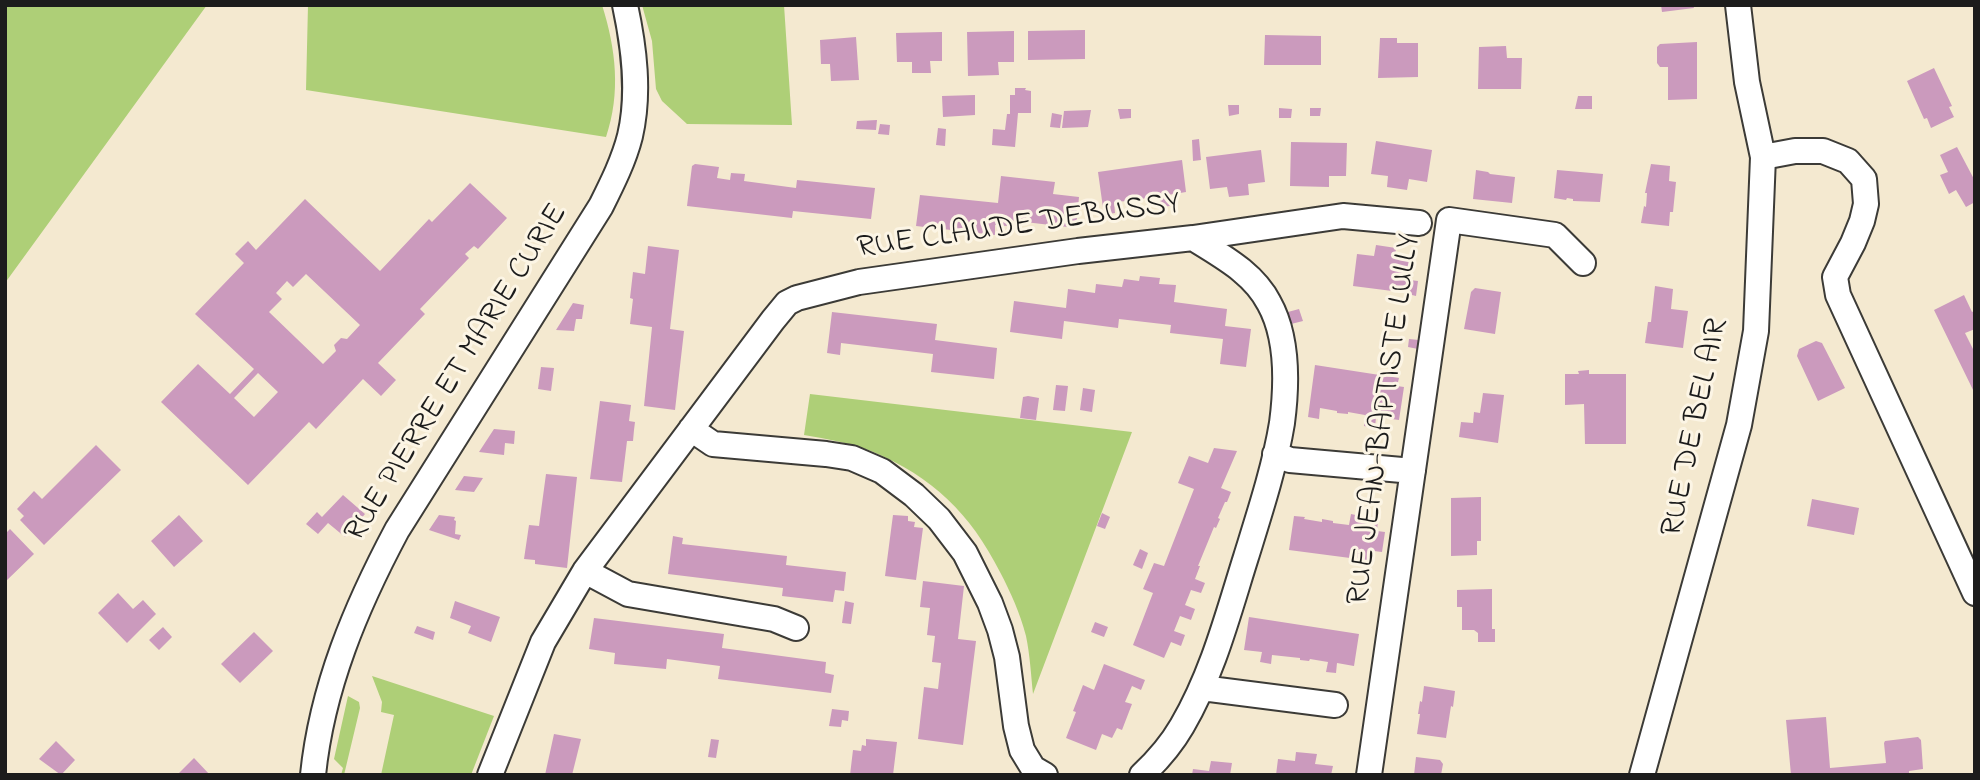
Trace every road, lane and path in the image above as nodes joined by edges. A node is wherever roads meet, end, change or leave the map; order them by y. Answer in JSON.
{"nodes":[{"id":1,"x":625,"y":5,"type":"edge"},
{"id":2,"x":1738,"y":5,"type":"edge"},
{"id":3,"x":1763,"y":157,"type":"junction"},
{"id":4,"x":1419,"y":223,"type":"dead end"},
{"id":5,"x":1193,"y":238,"type":"junction"},
{"id":6,"x":1583,"y":263,"type":"dead end"},
{"id":7,"x":691,"y":429,"type":"junction"},
{"id":8,"x":1275,"y":454,"type":"junction"},
{"id":9,"x":1413,"y":471,"type":"junction"},
{"id":10,"x":585,"y":571,"type":"junction"},
{"id":11,"x":1975,"y":593,"type":"edge"},
{"id":12,"x":796,"y":628,"type":"dead end"},
{"id":13,"x":1202,"y":688,"type":"junction"},
{"id":14,"x":1335,"y":705,"type":"dead end"},
{"id":15,"x":1033,"y":773,"type":"edge"},
{"id":16,"x":313,"y":775,"type":"edge"},
{"id":17,"x":490,"y":775,"type":"edge"},
{"id":18,"x":1142,"y":775,"type":"edge"},
{"id":19,"x":1369,"y":775,"type":"edge"},
{"id":20,"x":1642,"y":775,"type":"edge"}],
"edges":[{"from":1,"to":16,"type":"street","name":"RUE PIERRE ET MARIE CURIE"},
{"from":2,"to":3,"type":"street","name":"RUE DE BEL AIR"},
{"from":3,"to":11,"type":"street"},
{"from":3,"to":20,"type":"street","name":"RUE DE BEL AIR"},
{"from":4,"to":5,"type":"street","name":"RUE CLAUDE DEBUSSY"},
{"from":5,"to":7,"type":"street","name":"RUE CLAUDE DEBUSSY"},
{"from":5,"to":8,"type":"street"},
{"from":6,"to":9,"type":"street","name":"RUE JEAN-BAPTISTE LULLY"},
{"from":7,"to":10,"type":"street","name":"RUE CLAUDE DEBUSSY"},
{"from":7,"to":15,"type":"street"},
{"from":8,"to":9,"type":"street"},
{"from":8,"to":13,"type":"street"},
{"from":9,"to":19,"type":"street","name":"RUE JEAN-BAPTISTE LULLY"},
{"from":10,"to":12,"type":"street"},
{"from":10,"to":17,"type":"street","name":"RUE CLAUDE DEBUSSY"},
{"from":13,"to":14,"type":"street"},
{"from":13,"to":18,"type":"street"}]}
